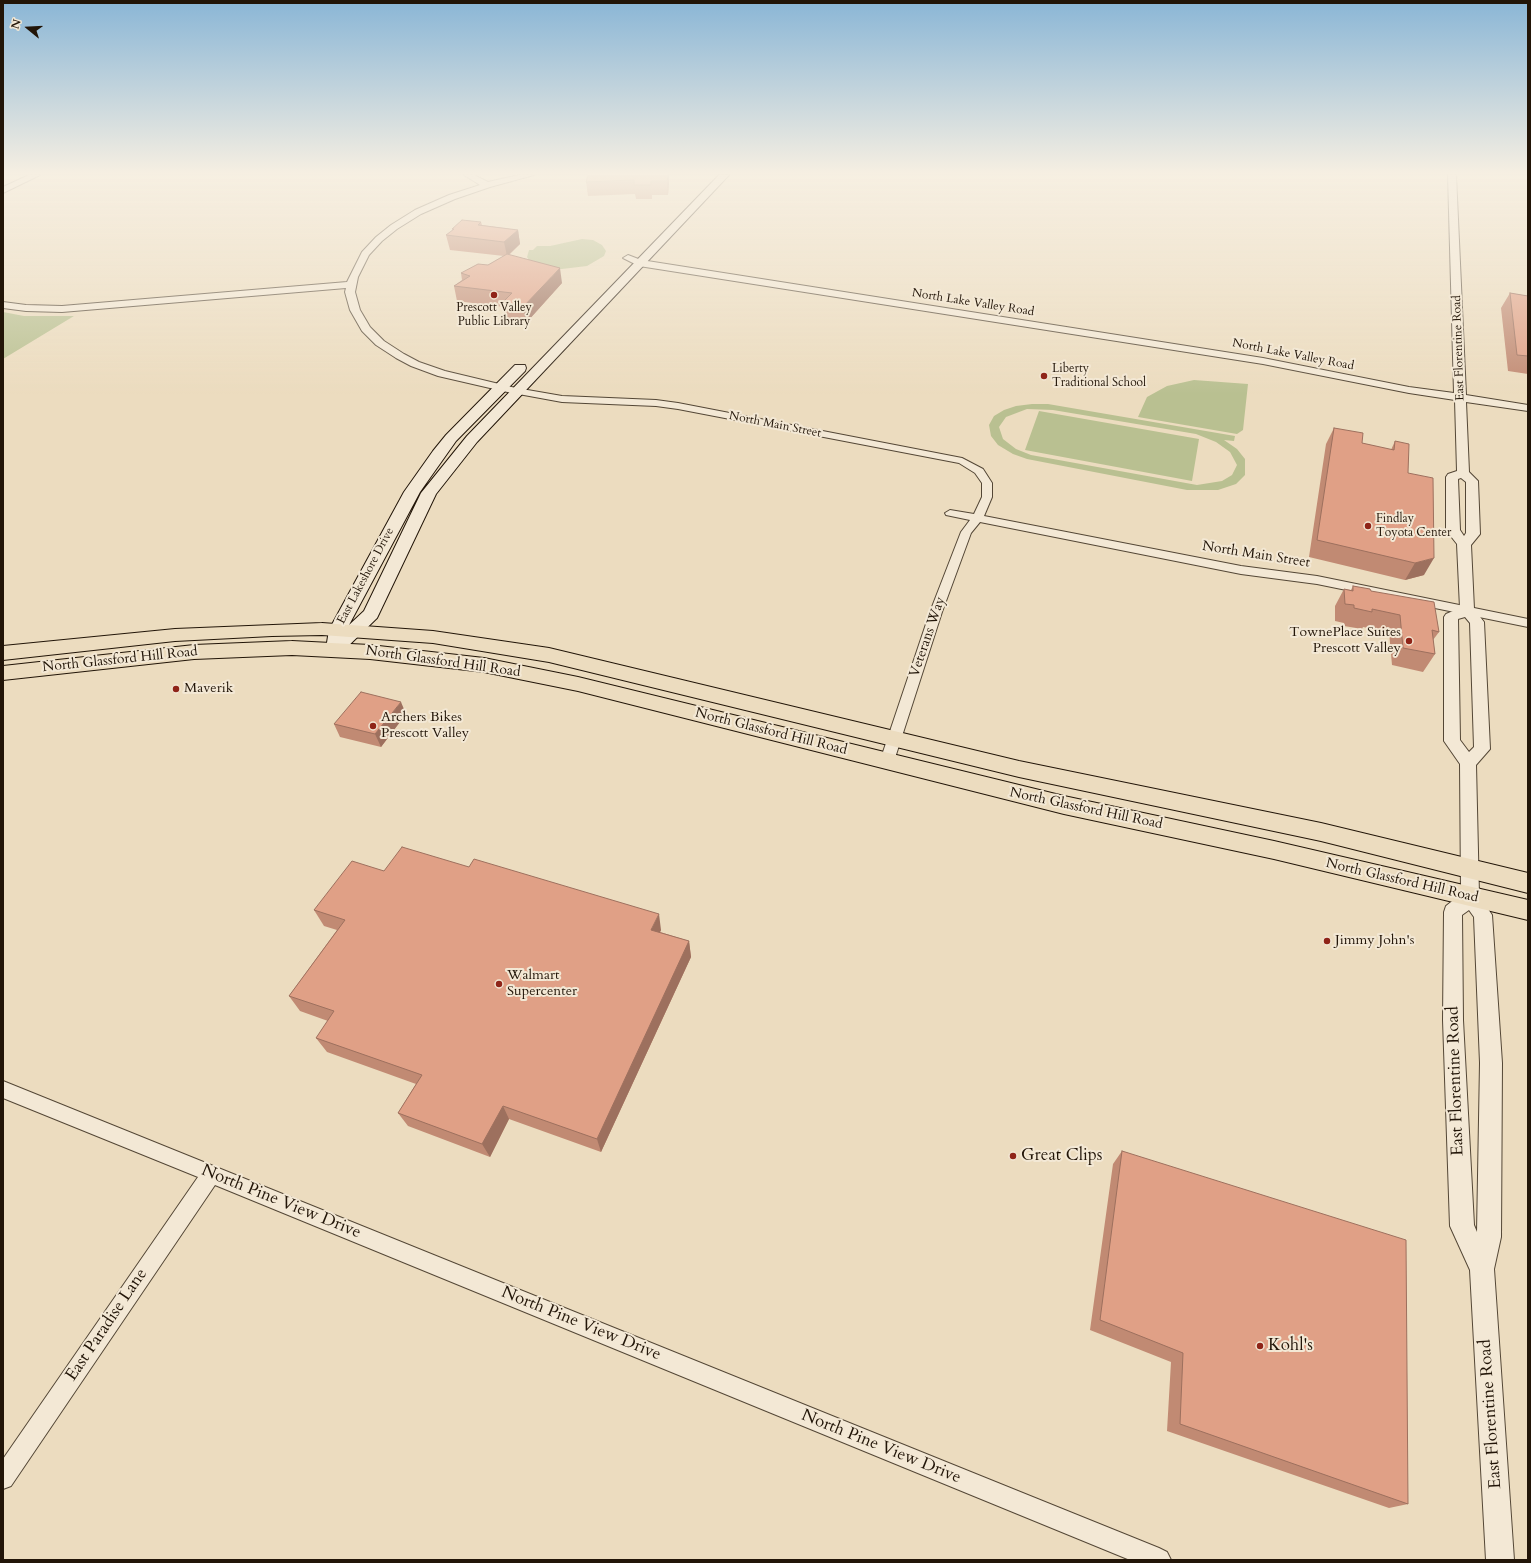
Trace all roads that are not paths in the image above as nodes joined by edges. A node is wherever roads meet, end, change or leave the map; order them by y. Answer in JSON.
{"nodes":[{"id":1,"x":371,"y":248,"type":"edge"},
{"id":2,"x":638,"y":248,"type":"dead end"},
{"id":3,"x":654,"y":248,"type":"edge"},
{"id":4,"x":1455,"y":248,"type":"edge"},
{"id":5,"x":624,"y":261,"type":"joint"},
{"id":6,"x":642,"y":261,"type":"junction"},
{"id":7,"x":351,"y":285,"type":"junction"},
{"id":8,"x":3,"y":305,"type":"edge"},
{"id":9,"x":529,"y":358,"type":"dead end"},
{"id":10,"x":500,"y":389,"type":"junction"},
{"id":11,"x":516,"y":391,"type":"junction"},
{"id":12,"x":1461,"y":394,"type":"junction"},
{"id":13,"x":1528,"y":400,"type":"edge"},
{"id":14,"x":1528,"y":408,"type":"edge"},
{"id":15,"x":1463,"y":473,"type":"junction"},
{"id":16,"x":412,"y":492,"type":"junction"},
{"id":17,"x":429,"y":493,"type":"junction"},
{"id":18,"x":950,"y":513,"type":"dead end"},
{"id":19,"x":978,"y":518,"type":"junction"},
{"id":20,"x":1464,"y":544,"type":"junction"},
{"id":21,"x":1467,"y":610,"type":"junction"},
{"id":22,"x":1528,"y":622,"type":"edge"},
{"id":23,"x":342,"y":637,"type":"junction"},
{"id":24,"x":3,"y":653,"type":"edge"},
{"id":25,"x":3,"y":673,"type":"edge"},
{"id":26,"x":894,"y":738,"type":"junction"},
{"id":27,"x":887,"y":761,"type":"junction"},
{"id":28,"x":1468,"y":762,"type":"junction"},
{"id":29,"x":1469,"y":869,"type":"junction"},
{"id":30,"x":1528,"y":883,"type":"edge"},
{"id":31,"x":1470,"y":897,"type":"junction"},
{"id":32,"x":1528,"y":910,"type":"edge"},
{"id":33,"x":3,"y":1089,"type":"edge"},
{"id":34,"x":212,"y":1173,"type":"junction"},
{"id":35,"x":1482,"y":1268,"type":"junction"},
{"id":36,"x":3,"y":1478,"type":"edge"},
{"id":37,"x":1159,"y":1560,"type":"edge"},
{"id":38,"x":1500,"y":1560,"type":"edge"}],
"edges":[{"from":1,"to":7,"type":"street"},
{"from":2,"to":5,"type":"main road"},
{"from":3,"to":6,"type":"main road","name":"East Lakeshore Drive"},
{"from":4,"to":12,"type":"street","name":"East Florentine Road"},
{"from":5,"to":6,"type":"street","name":"North Lake Valley Road"},
{"from":6,"to":11,"type":"main road","name":"East Lakeshore Drive"},
{"from":6,"to":12,"type":"street","name":"North Lake Valley Road"},
{"from":7,"to":8,"type":"street"},
{"from":7,"to":10,"type":"street"},
{"from":9,"to":10,"type":"main road","name":"East Lakeshore Drive"},
{"from":10,"to":11,"type":"street"},
{"from":10,"to":16,"type":"main road","name":"East Lakeshore Drive"},
{"from":11,"to":17,"type":"main road","name":"East Lakeshore Drive"},
{"from":11,"to":19,"type":"street","name":"North Main Street"},
{"from":12,"to":13,"type":"street","name":"North Lake Valley Road"},
{"from":12,"to":14,"type":"street","name":"North Lake Valley Road"},
{"from":12,"to":15,"type":"street","name":"East Florentine Road"},
{"from":15,"to":20,"type":"street","name":"East Florentine Road"},
{"from":15,"to":20,"type":"street"},
{"from":16,"to":17,"type":"main road"},
{"from":16,"to":23,"type":"main road","name":"East Lakeshore Drive"},
{"from":17,"to":23,"type":"main road","name":"East Lakeshore Drive"},
{"from":18,"to":19,"type":"street","name":"North Main Street"},
{"from":19,"to":21,"type":"street","name":"North Main Street"},
{"from":19,"to":26,"type":"street","name":"Veterans Way"},
{"from":20,"to":21,"type":"street"},
{"from":21,"to":22,"type":"street","name":"North Main Street"},
{"from":21,"to":28,"type":"street"},
{"from":21,"to":28,"type":"street"},
{"from":23,"to":24,"type":"main road","name":"North Glassford Hill Road"},
{"from":23,"to":25,"type":"main road","name":"North Glassford Hill Road"},
{"from":23,"to":26,"type":"main road","name":"North Glassford Hill Road"},
{"from":23,"to":27,"type":"main road","name":"North Glassford Hill Road"},
{"from":26,"to":27,"type":"street","name":"Veterans Way"},
{"from":26,"to":29,"type":"main road","name":"North Glassford Hill Road"},
{"from":27,"to":31,"type":"main road","name":"North Glassford Hill Road"},
{"from":28,"to":29,"type":"street"},
{"from":29,"to":30,"type":"main road","name":"North Glassford Hill Road"},
{"from":29,"to":31,"type":"street"},
{"from":31,"to":32,"type":"main road","name":"North Glassford Hill Road"},
{"from":31,"to":35,"type":"street","name":"East Florentine Road"},
{"from":31,"to":35,"type":"street","name":"East Florentine Road"},
{"from":33,"to":34,"type":"street","name":"North Pine View Drive"},
{"from":34,"to":36,"type":"street","name":"East Paradise Lane"},
{"from":34,"to":37,"type":"street","name":"North Pine View Drive"},
{"from":35,"to":38,"type":"street","name":"East Florentine Road"}]}
